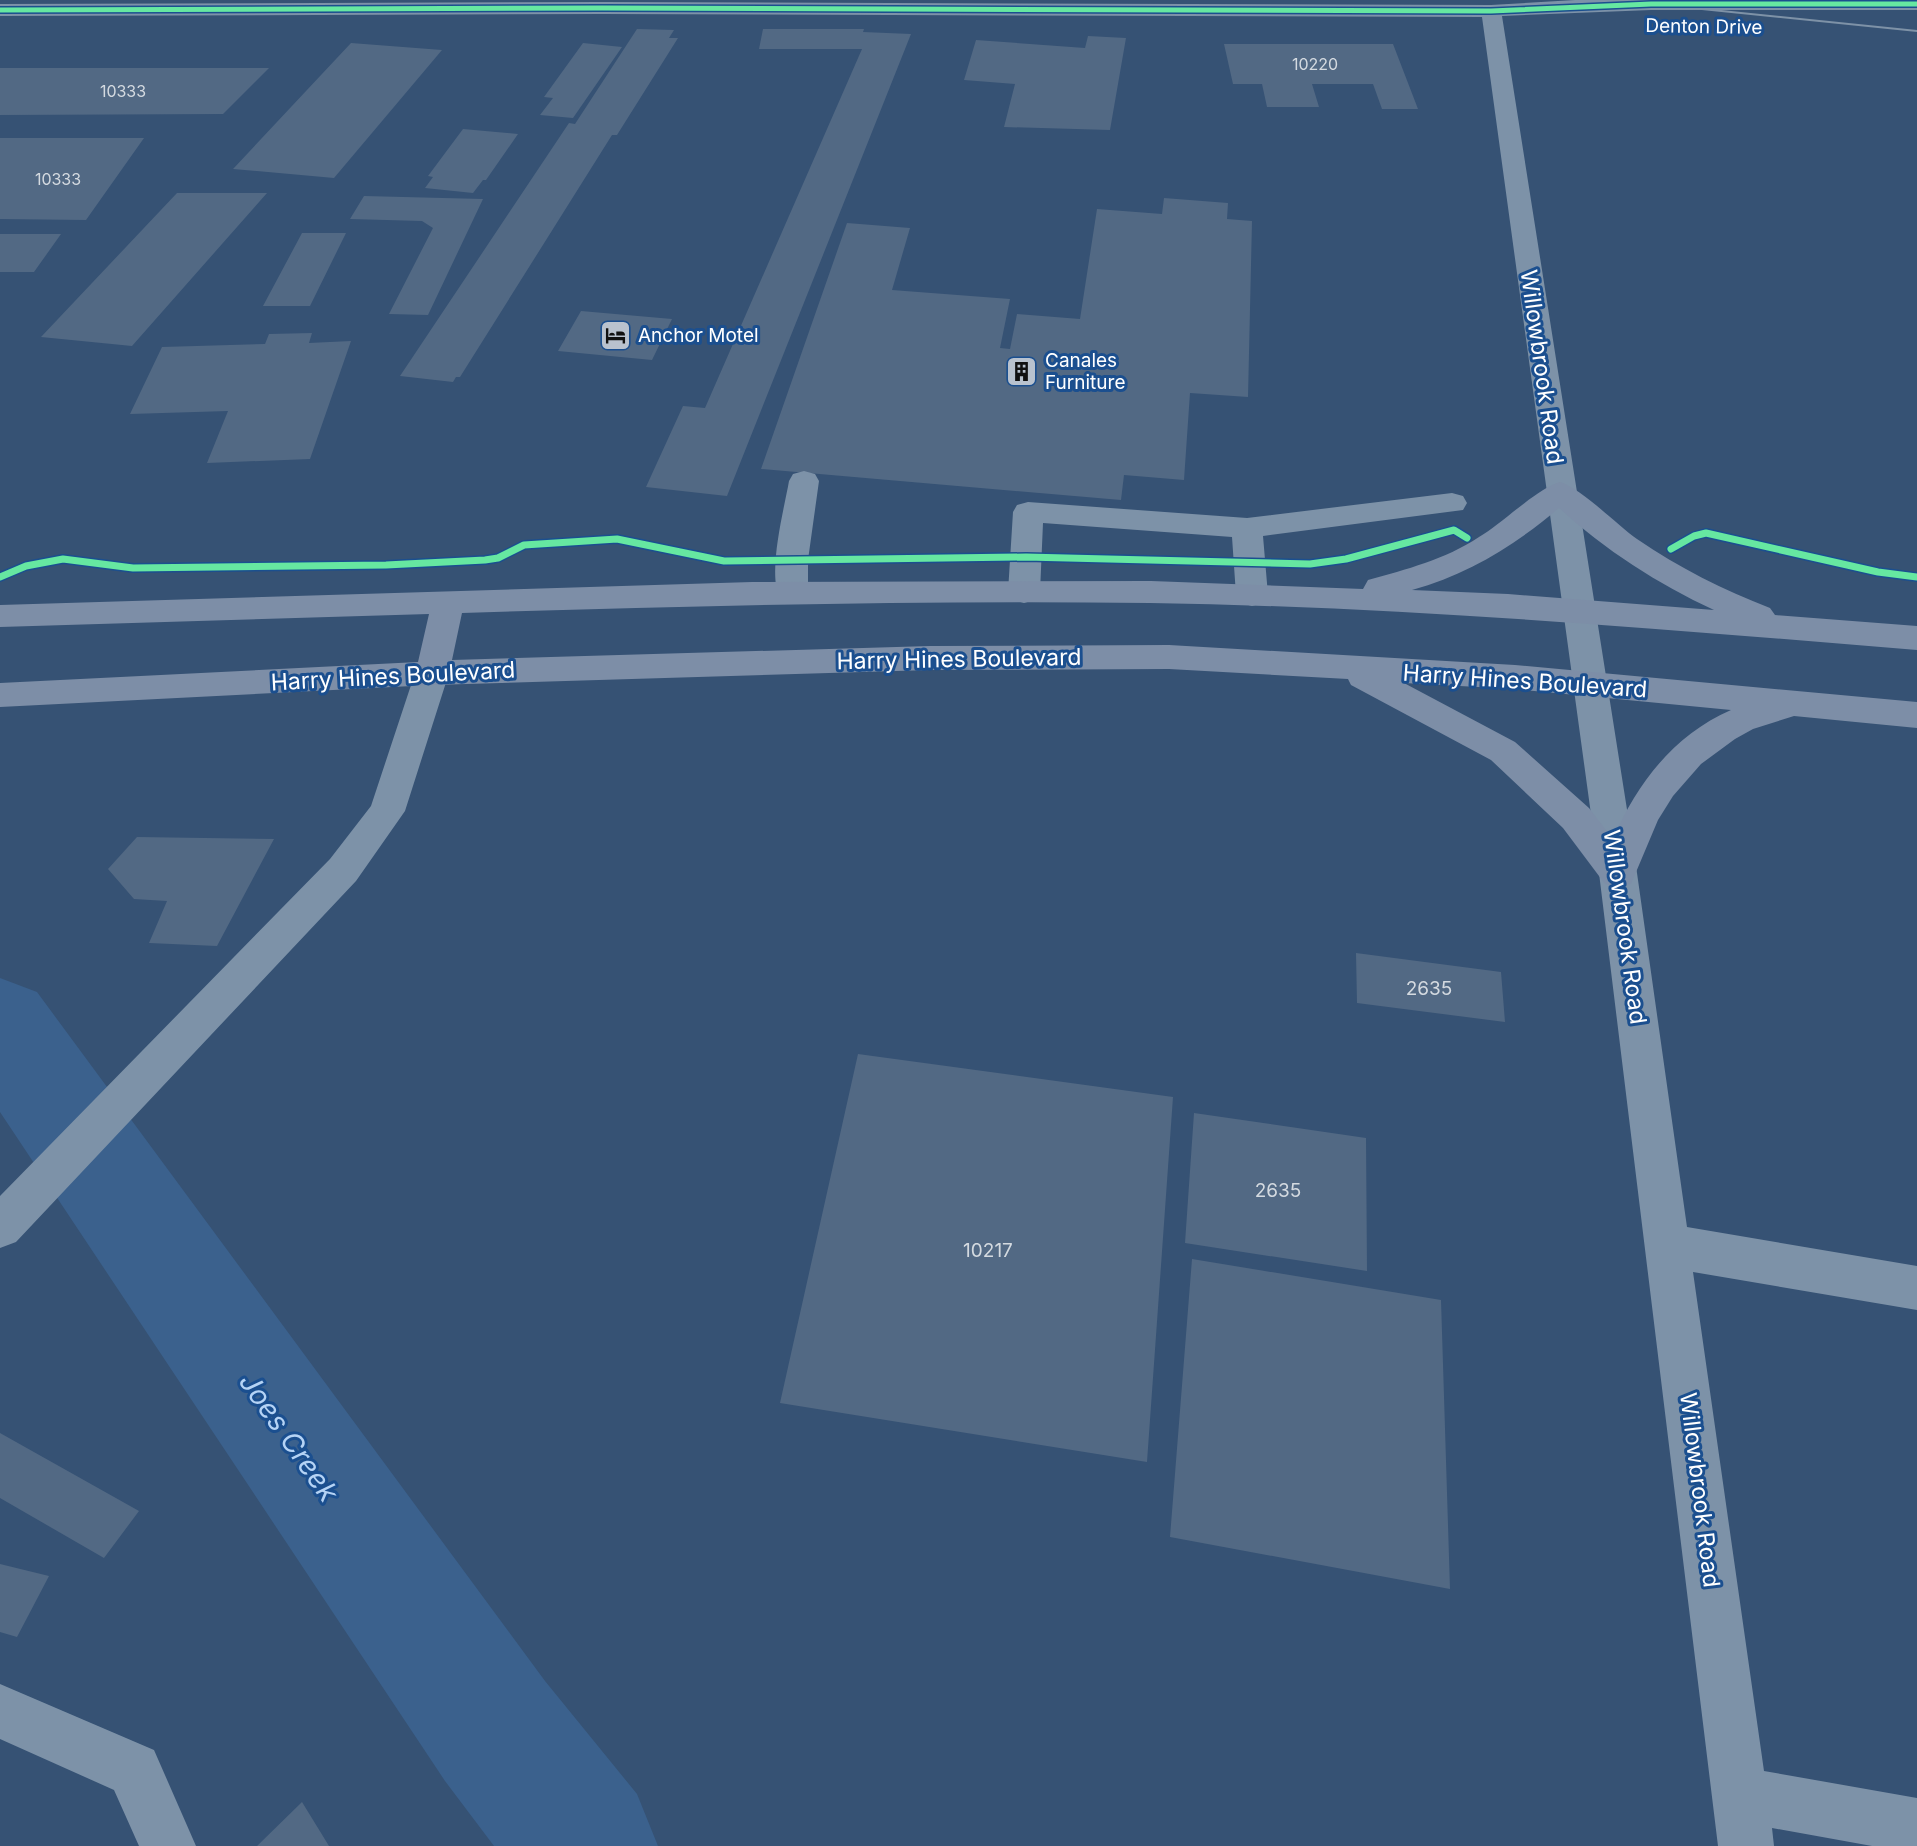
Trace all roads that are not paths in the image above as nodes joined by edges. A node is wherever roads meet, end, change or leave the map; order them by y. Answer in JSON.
{"nodes":[{"id":1,"x":603,"y":4,"type":"edge"},
{"id":2,"x":1917,"y":4,"type":"edge"},
{"id":3,"x":133,"y":5,"type":"edge"},
{"id":4,"x":0,"y":10,"type":"edge"},
{"id":5,"x":1491,"y":11,"type":"junction"},
{"id":6,"x":1640,"y":24,"type":"dead end"},
{"id":7,"x":804,"y":481,"type":"dead end"},
{"id":8,"x":1560,"y":492,"type":"junction"},
{"id":9,"x":1452,"y":503,"type":"dead end"},
{"id":10,"x":1247,"y":528,"type":"junction"},
{"id":11,"x":1024,"y":592,"type":"junction"},
{"id":12,"x":792,"y":593,"type":"junction"},
{"id":13,"x":1252,"y":595,"type":"junction"},
{"id":14,"x":1343,"y":597,"type":"junction"},
{"id":15,"x":448,"y":602,"type":"junction"},
{"id":16,"x":1578,"y":612,"type":"junction"},
{"id":17,"x":0,"y":616,"type":"edge"},
{"id":18,"x":1796,"y":628,"type":"junction"},
{"id":19,"x":1917,"y":638,"type":"edge"},
{"id":20,"x":1348,"y":668,"type":"junction"},
{"id":21,"x":432,"y":673,"type":"junction"},
{"id":22,"x":1590,"y":684,"type":"junction"},
{"id":23,"x":11,"y":695,"type":"edge"},
{"id":24,"x":1804,"y":705,"type":"junction"},
{"id":25,"x":1917,"y":715,"type":"edge"},
{"id":26,"x":1618,"y":873,"type":"junction"},
{"id":27,"x":0,"y":1227,"type":"edge"},
{"id":28,"x":1668,"y":1246,"type":"junction"},
{"id":29,"x":1917,"y":1287,"type":"edge"},
{"id":30,"x":0,"y":1711,"type":"edge"},
{"id":31,"x":1743,"y":1820,"type":"edge"},
{"id":32,"x":1917,"y":1826,"type":"edge"},
{"id":33,"x":168,"y":1846,"type":"edge"}],
"edges":[{"from":1,"to":3,"type":"street","name":"Denton Drive"},
{"from":1,"to":5,"type":"street","name":"Denton Drive"},
{"from":2,"to":5,"type":"street","name":"Denton Drive"},
{"from":3,"to":4,"type":"street","name":"Denton Drive"},
{"from":5,"to":6,"type":"street","name":"Denton Drive"},
{"from":5,"to":8,"type":"street","name":"Willowbrook Road"},
{"from":7,"to":12,"type":"street"},
{"from":8,"to":14,"type":"main road"},
{"from":8,"to":16,"type":"street","name":"Willowbrook Road"},
{"from":8,"to":18,"type":"main road"},
{"from":9,"to":10,"type":"street"},
{"from":10,"to":11,"type":"street"},
{"from":10,"to":13,"type":"street"},
{"from":11,"to":12,"type":"main road"},
{"from":11,"to":13,"type":"main road"},
{"from":12,"to":15,"type":"main road"},
{"from":13,"to":14,"type":"main road"},
{"from":14,"to":16,"type":"main road"},
{"from":15,"to":17,"type":"main road"},
{"from":15,"to":21,"type":"main road"},
{"from":16,"to":18,"type":"main road"},
{"from":16,"to":22,"type":"street","name":"Willowbrook Road"},
{"from":18,"to":19,"type":"main road"},
{"from":20,"to":21,"type":"main road","name":"Harry Hines Boulevard"},
{"from":20,"to":22,"type":"main road","name":"Harry Hines Boulevard"},
{"from":20,"to":26,"type":"main road"},
{"from":21,"to":23,"type":"main road","name":"Harry Hines Boulevard"},
{"from":21,"to":27,"type":"street"},
{"from":22,"to":24,"type":"main road","name":"Harry Hines Boulevard"},
{"from":22,"to":26,"type":"street","name":"Willowbrook Road"},
{"from":24,"to":25,"type":"main road","name":"Harry Hines Boulevard"},
{"from":24,"to":26,"type":"main road"},
{"from":26,"to":28,"type":"street","name":"Willowbrook Road"},
{"from":28,"to":29,"type":"street"},
{"from":28,"to":31,"type":"street","name":"Willowbrook Road"},
{"from":30,"to":33,"type":"street"},
{"from":31,"to":32,"type":"street"}]}
